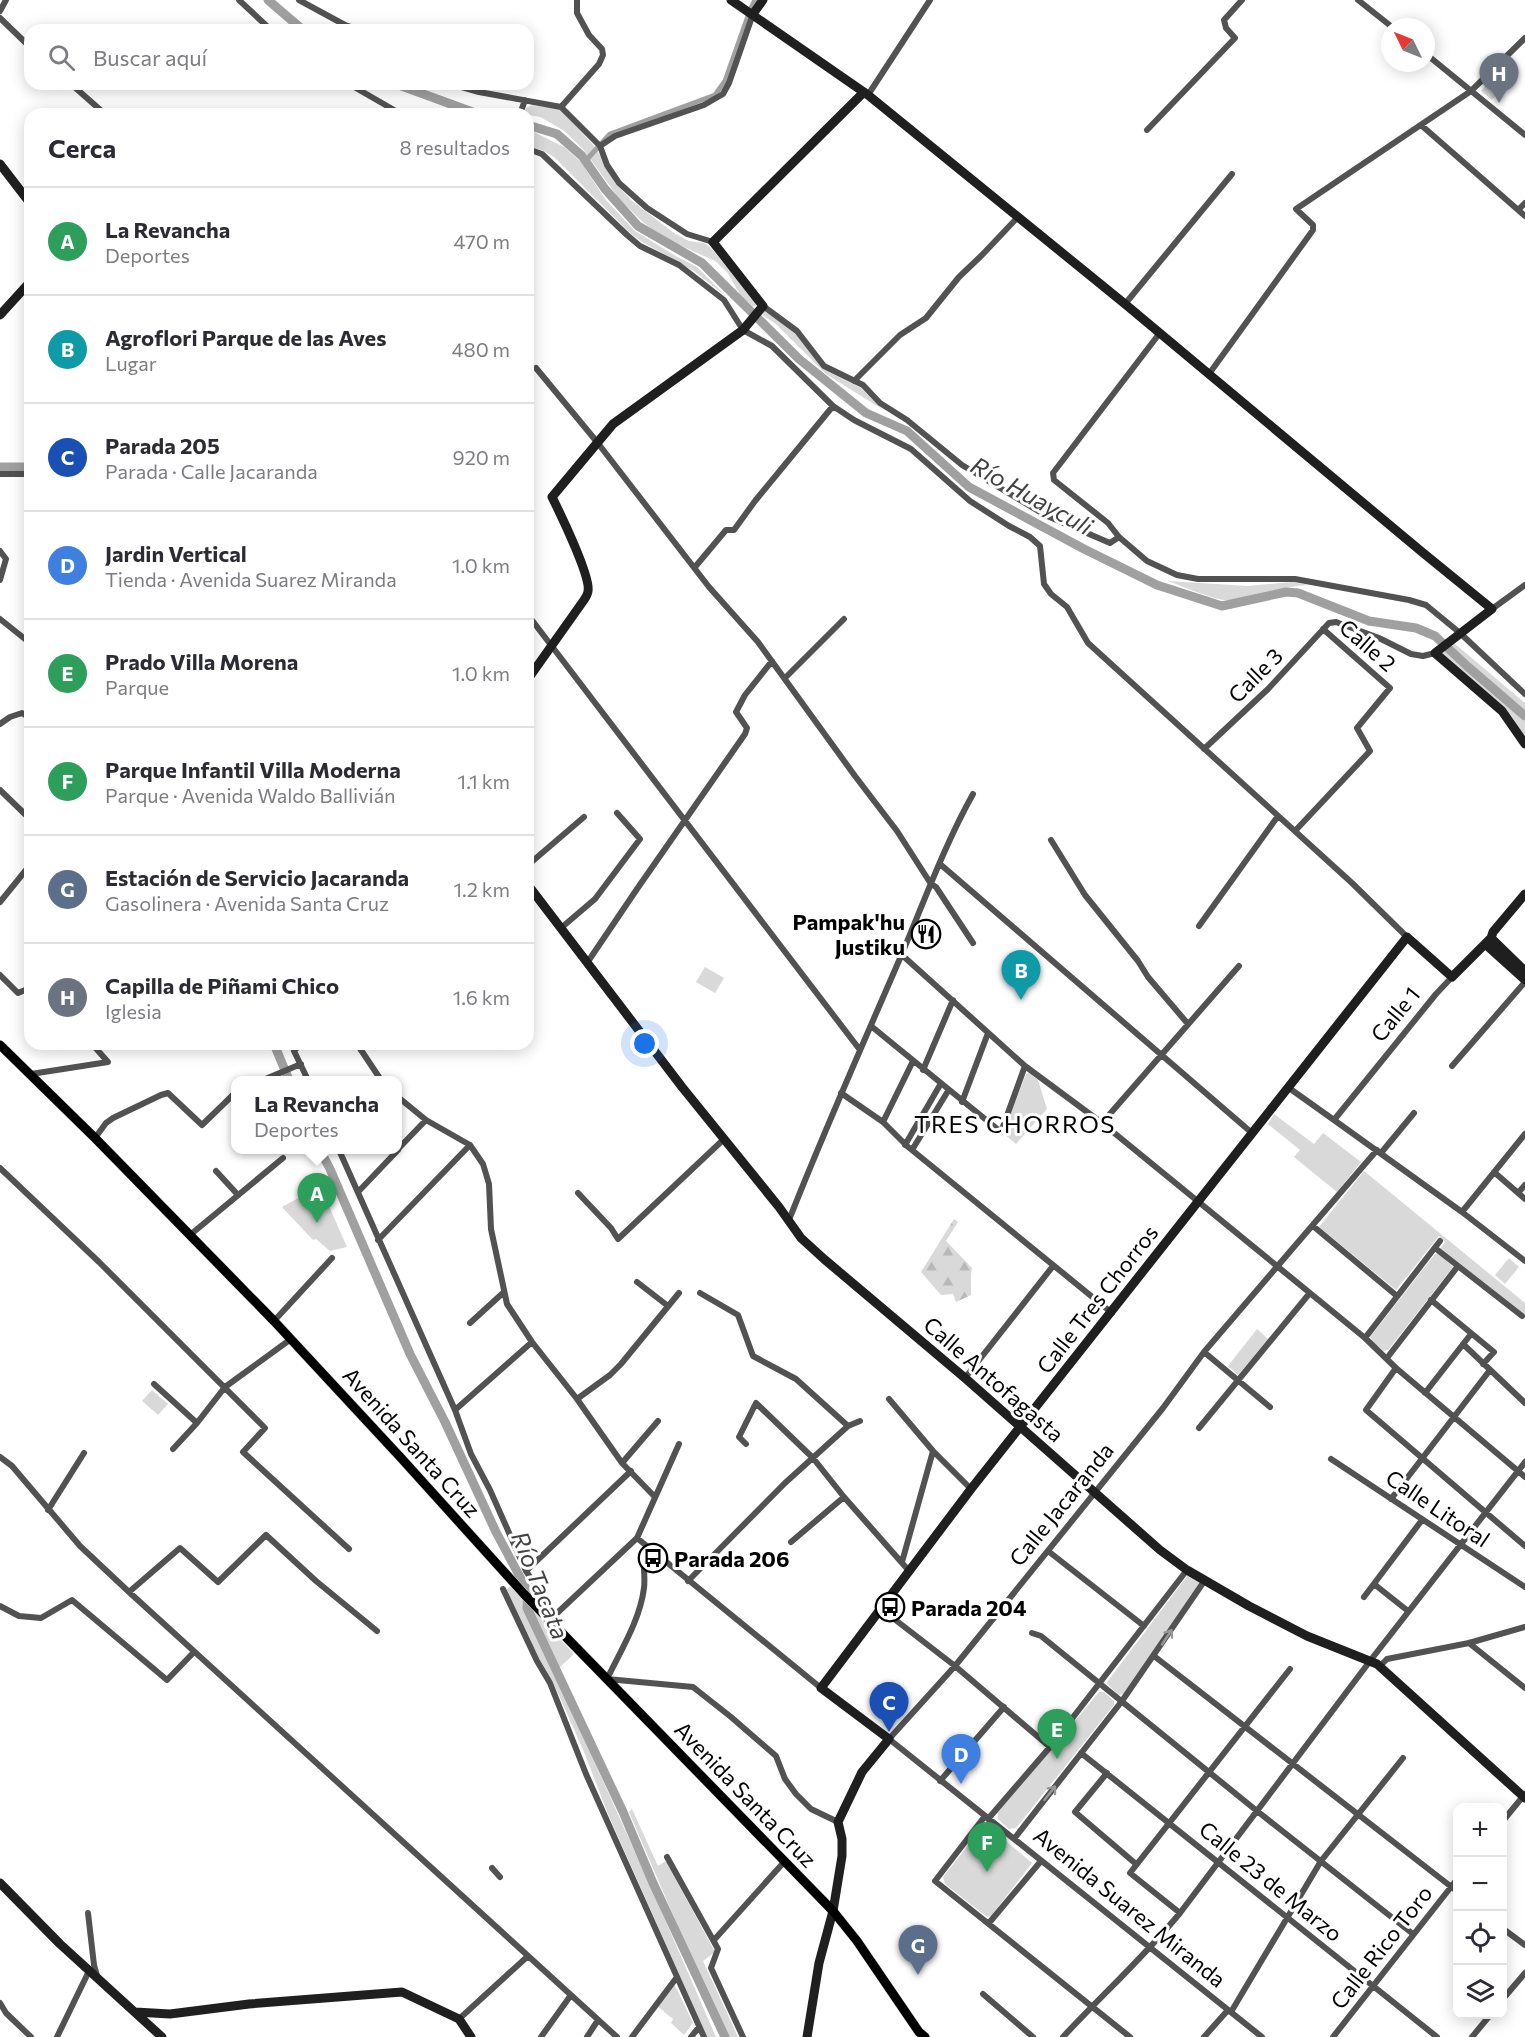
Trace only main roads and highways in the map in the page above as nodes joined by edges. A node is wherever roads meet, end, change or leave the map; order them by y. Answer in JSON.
{"nodes":[{"id":1,"x":731,"y":0,"type":"edge"},
{"id":2,"x":763,"y":0,"type":"edge"},
{"id":3,"x":753,"y":14,"type":"junction"},
{"id":4,"x":866,"y":94,"type":"junction"},
{"id":5,"x":0,"y":164,"type":"edge"},
{"id":6,"x":24,"y":195,"type":"edge"},
{"id":7,"x":24,"y":289,"type":"edge"},
{"id":8,"x":0,"y":315,"type":"edge"},
{"id":9,"x":534,"y":670,"type":"edge"},
{"id":10,"x":1525,"y":744,"type":"edge"},
{"id":11,"x":534,"y":893,"type":"edge"},
{"id":12,"x":1525,"y":894,"type":"edge"},
{"id":13,"x":1488,"y":941,"type":"junction"},
{"id":14,"x":1525,"y":970,"type":"edge"},
{"id":15,"x":1452,"y":977,"type":"joint"},
{"id":16,"x":1525,"y":981,"type":"edge"},
{"id":17,"x":0,"y":1045,"type":"edge"},
{"id":18,"x":1021,"y":1428,"type":"junction"},
{"id":19,"x":821,"y":1688,"type":"joint"},
{"id":20,"x":889,"y":1739,"type":"joint"},
{"id":21,"x":1524,"y":1796,"type":"edge"},
{"id":22,"x":0,"y":1883,"type":"edge"},
{"id":23,"x":833,"y":1911,"type":"junction"},
{"id":24,"x":135,"y":2012,"type":"junction"},
{"id":25,"x":162,"y":2037,"type":"edge"},
{"id":26,"x":471,"y":2037,"type":"edge"},
{"id":27,"x":807,"y":2037,"type":"edge"},
{"id":28,"x":925,"y":2037,"type":"edge"}],
"edges":[{"from":1,"to":3,"type":"main road"},
{"from":2,"to":3,"type":"main road"},
{"from":3,"to":4,"type":"main road"},
{"from":4,"to":9,"type":"main road"},
{"from":4,"to":10,"type":"main road"},
{"from":5,"to":6,"type":"main road"},
{"from":7,"to":8,"type":"main road"},
{"from":11,"to":18,"type":"main road","name":"Calle Antofagasta"},
{"from":12,"to":13,"type":"main road","name":"Calle 1"},
{"from":13,"to":14,"type":"main road"},
{"from":13,"to":15,"type":"main road","name":"Calle 1"},
{"from":13,"to":16,"type":"main road"},
{"from":15,"to":18,"type":"main road","name":"Calle Tres Chorros"},
{"from":17,"to":23,"type":"main road","name":"Avenida Santa Cruz"},
{"from":18,"to":19,"type":"main road","name":"Calle Tres Chorros"},
{"from":18,"to":21,"type":"main road","name":"Calle Antofagasta"},
{"from":19,"to":20,"type":"main road","name":"Avenida Suarez Miranda"},
{"from":20,"to":23,"type":"main road","name":"Calle Jacaranda"},
{"from":22,"to":24,"type":"main road"},
{"from":23,"to":27,"type":"main road"},
{"from":23,"to":28,"type":"main road","name":"Avenida Santa Cruz"},
{"from":24,"to":25,"type":"main road"},
{"from":24,"to":26,"type":"main road"}]}
